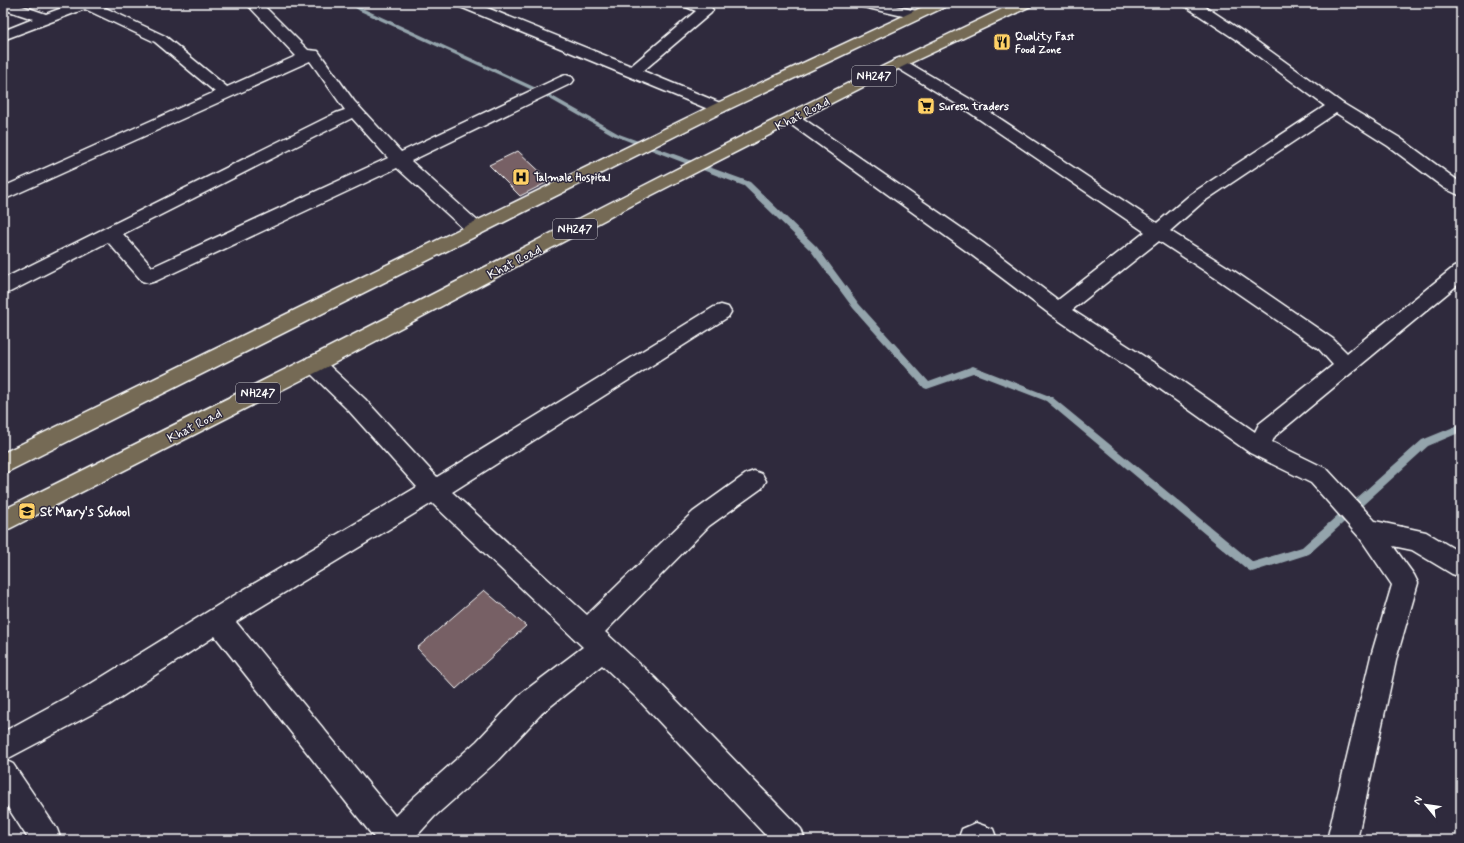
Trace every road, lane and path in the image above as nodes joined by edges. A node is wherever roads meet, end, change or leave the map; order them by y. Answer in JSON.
{"nodes":[{"id":1,"x":87,"y":3,"type":"edge"},
{"id":2,"x":253,"y":3,"type":"edge"},
{"id":3,"x":463,"y":3,"type":"edge"},
{"id":4,"x":689,"y":3,"type":"edge"},
{"id":5,"x":864,"y":3,"type":"edge"},
{"id":6,"x":942,"y":3,"type":"edge"},
{"id":7,"x":1026,"y":3,"type":"edge"},
{"id":8,"x":1190,"y":3,"type":"edge"},
{"id":9,"x":3,"y":4,"type":"edge"},
{"id":10,"x":916,"y":15,"type":"junction"},
{"id":11,"x":46,"y":19,"type":"junction"},
{"id":12,"x":3,"y":36,"type":"edge"},
{"id":13,"x":313,"y":54,"type":"junction"},
{"id":14,"x":899,"y":63,"type":"junction"},
{"id":15,"x":633,"y":74,"type":"junction"},
{"id":16,"x":566,"y":80,"type":"dead end"},
{"id":17,"x":226,"y":94,"type":"junction"},
{"id":18,"x":1336,"y":106,"type":"junction"},
{"id":19,"x":719,"y":108,"type":"junction"},
{"id":20,"x":355,"y":112,"type":"junction"},
{"id":21,"x":792,"y":118,"type":"junction"},
{"id":22,"x":399,"y":160,"type":"junction"},
{"id":23,"x":1461,"y":190,"type":"edge"},
{"id":24,"x":3,"y":194,"type":"edge"},
{"id":25,"x":475,"y":229,"type":"junction"},
{"id":26,"x":1158,"y":232,"type":"junction"},
{"id":27,"x":111,"y":233,"type":"junction"},
{"id":28,"x":1461,"y":272,"type":"edge"},
{"id":29,"x":3,"y":287,"type":"edge"},
{"id":30,"x":1058,"y":310,"type":"junction"},
{"id":31,"x":721,"y":312,"type":"dead end"},
{"id":32,"x":314,"y":364,"type":"junction"},
{"id":33,"x":1346,"y":366,"type":"junction"},
{"id":34,"x":1258,"y":446,"type":"junction"},
{"id":35,"x":3,"y":464,"type":"edge"},
{"id":36,"x":754,"y":481,"type":"dead end"},
{"id":37,"x":435,"y":490,"type":"junction"},
{"id":38,"x":3,"y":522,"type":"edge"},
{"id":39,"x":1368,"y":530,"type":"junction"},
{"id":40,"x":1461,"y":566,"type":"edge"},
{"id":41,"x":218,"y":620,"type":"junction"},
{"id":42,"x":595,"y":640,"type":"junction"},
{"id":43,"x":3,"y":747,"type":"edge"},
{"id":44,"x":3,"y":774,"type":"edge"},
{"id":45,"x":393,"y":839,"type":"edge"},
{"id":46,"x":46,"y":840,"type":"edge"},
{"id":47,"x":790,"y":840,"type":"edge"},
{"id":48,"x":973,"y":840,"type":"edge"},
{"id":49,"x":982,"y":840,"type":"edge"},
{"id":50,"x":1342,"y":840,"type":"edge"}],
"edges":[{"from":1,"to":11,"type":"street"},
{"from":1,"to":17,"type":"street"},
{"from":2,"to":13,"type":"street"},
{"from":3,"to":15,"type":"street"},
{"from":4,"to":15,"type":"street"},
{"from":5,"to":10,"type":"street"},
{"from":6,"to":10,"type":"highway","number":"NH247"},
{"from":7,"to":14,"type":"highway","name":"Khat Road","number":"NH247"},
{"from":8,"to":18,"type":"street"},
{"from":9,"to":11,"type":"street"},
{"from":10,"to":19,"type":"highway","number":"NH247"},
{"from":11,"to":12,"type":"street"},
{"from":13,"to":17,"type":"street"},
{"from":13,"to":20,"type":"street"},
{"from":14,"to":21,"type":"highway","name":"Khat Road","number":"NH247"},
{"from":14,"to":26,"type":"street"},
{"from":15,"to":19,"type":"street"},
{"from":16,"to":22,"type":"street"},
{"from":17,"to":24,"type":"street"},
{"from":18,"to":23,"type":"street"},
{"from":18,"to":26,"type":"street"},
{"from":19,"to":25,"type":"highway","number":"NH247"},
{"from":20,"to":22,"type":"street"},
{"from":20,"to":27,"type":"street"},
{"from":21,"to":30,"type":"street"},
{"from":21,"to":32,"type":"highway","name":"Khat Road","number":"NH247"},
{"from":22,"to":25,"type":"street"},
{"from":22,"to":27,"type":"street"},
{"from":25,"to":35,"type":"highway","number":"NH247"},
{"from":26,"to":30,"type":"street"},
{"from":26,"to":33,"type":"street"},
{"from":27,"to":29,"type":"street"},
{"from":28,"to":33,"type":"street"},
{"from":30,"to":34,"type":"street"},
{"from":31,"to":37,"type":"street"},
{"from":32,"to":37,"type":"street"},
{"from":32,"to":38,"type":"highway","name":"Khat Road","number":"NH247"},
{"from":33,"to":34,"type":"street"},
{"from":34,"to":39,"type":"street"},
{"from":36,"to":42,"type":"street"},
{"from":37,"to":41,"type":"street"},
{"from":37,"to":42,"type":"street"},
{"from":39,"to":40,"type":"street"},
{"from":39,"to":50,"type":"street"},
{"from":41,"to":43,"type":"street"},
{"from":41,"to":45,"type":"street"},
{"from":42,"to":45,"type":"street"},
{"from":42,"to":47,"type":"street"},
{"from":44,"to":46,"type":"street"},
{"from":48,"to":49,"type":"street"}]}
